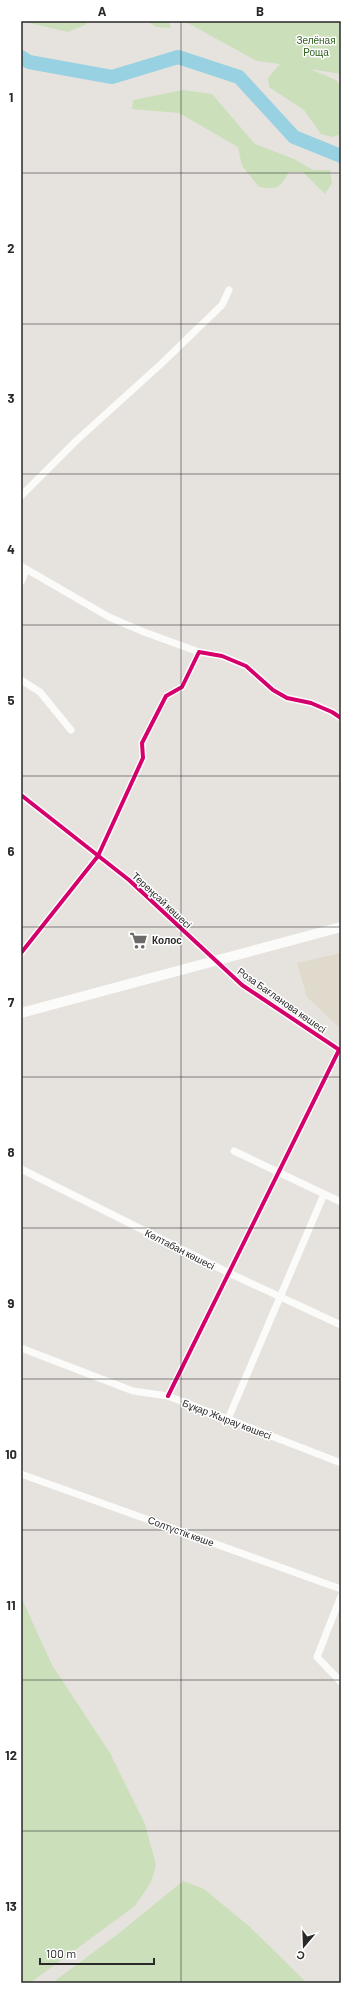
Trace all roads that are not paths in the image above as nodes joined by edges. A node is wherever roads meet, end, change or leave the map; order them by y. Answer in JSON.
{"nodes":[{"id":1,"x":229,"y":290,"type":"dead end"},
{"id":2,"x":21,"y":496,"type":"edge"},
{"id":3,"x":23,"y":568,"type":"edge"},
{"id":4,"x":21,"y":582,"type":"edge"},
{"id":5,"x":199,"y":652,"type":"junction"},
{"id":6,"x":21,"y":680,"type":"edge"},
{"id":7,"x":341,"y":718,"type":"edge"},
{"id":8,"x":71,"y":730,"type":"dead end"},
{"id":9,"x":21,"y":795,"type":"edge"},
{"id":10,"x":98,"y":856,"type":"junction"},
{"id":11,"x":341,"y":927,"type":"edge"},
{"id":12,"x":21,"y":953,"type":"edge"},
{"id":13,"x":215,"y":961,"type":"junction"},
{"id":14,"x":21,"y":1013,"type":"edge"},
{"id":15,"x":340,"y":1050,"type":"edge"},
{"id":16,"x":234,"y":1151,"type":"dead end"},
{"id":17,"x":21,"y":1168,"type":"edge"},
{"id":18,"x":278,"y":1173,"type":"junction"},
{"id":19,"x":324,"y":1194,"type":"junction"},
{"id":20,"x":341,"y":1202,"type":"edge"},
{"id":21,"x":229,"y":1273,"type":"junction"},
{"id":22,"x":281,"y":1297,"type":"junction"},
{"id":23,"x":341,"y":1325,"type":"edge"},
{"id":24,"x":21,"y":1348,"type":"edge"},
{"id":25,"x":168,"y":1396,"type":"junction"},
{"id":26,"x":228,"y":1419,"type":"junction"},
{"id":27,"x":341,"y":1463,"type":"edge"},
{"id":28,"x":21,"y":1474,"type":"edge"},
{"id":29,"x":341,"y":1589,"type":"edge"},
{"id":30,"x":341,"y":1596,"type":"edge"},
{"id":31,"x":341,"y":1682,"type":"edge"}],
"edges":[{"from":1,"to":2,"type":"street"},
{"from":3,"to":4,"type":"street"},
{"from":3,"to":5,"type":"street"},
{"from":5,"to":7,"type":"street"},
{"from":5,"to":10,"type":"street"},
{"from":6,"to":8,"type":"street"},
{"from":9,"to":10,"type":"street","name":"Тереңсай көшесі"},
{"from":10,"to":12,"type":"street"},
{"from":10,"to":13,"type":"street","name":"Тереңсай көшесі"},
{"from":11,"to":13,"type":"main road"},
{"from":13,"to":14,"type":"main road"},
{"from":13,"to":15,"type":"street","name":"Роза Бағланова көшесі"},
{"from":15,"to":18,"type":"street"},
{"from":16,"to":18,"type":"street"},
{"from":17,"to":21,"type":"street","name":"Көлтабан көшесі"},
{"from":18,"to":19,"type":"street"},
{"from":18,"to":21,"type":"street"},
{"from":19,"to":20,"type":"street"},
{"from":19,"to":22,"type":"street"},
{"from":21,"to":22,"type":"street","name":"Көлтабан көшесі"},
{"from":21,"to":25,"type":"street"},
{"from":22,"to":23,"type":"street","name":"Көлтабан көшесі"},
{"from":22,"to":26,"type":"street"},
{"from":24,"to":25,"type":"street","name":"Бұқар Жырау көшесі"},
{"from":25,"to":26,"type":"street","name":"Бұқар Жырау көшесі"},
{"from":26,"to":27,"type":"street","name":"Бұқар Жырау көшесі"},
{"from":28,"to":29,"type":"street","name":"Солтүстік көше"},
{"from":30,"to":31,"type":"street"}]}
